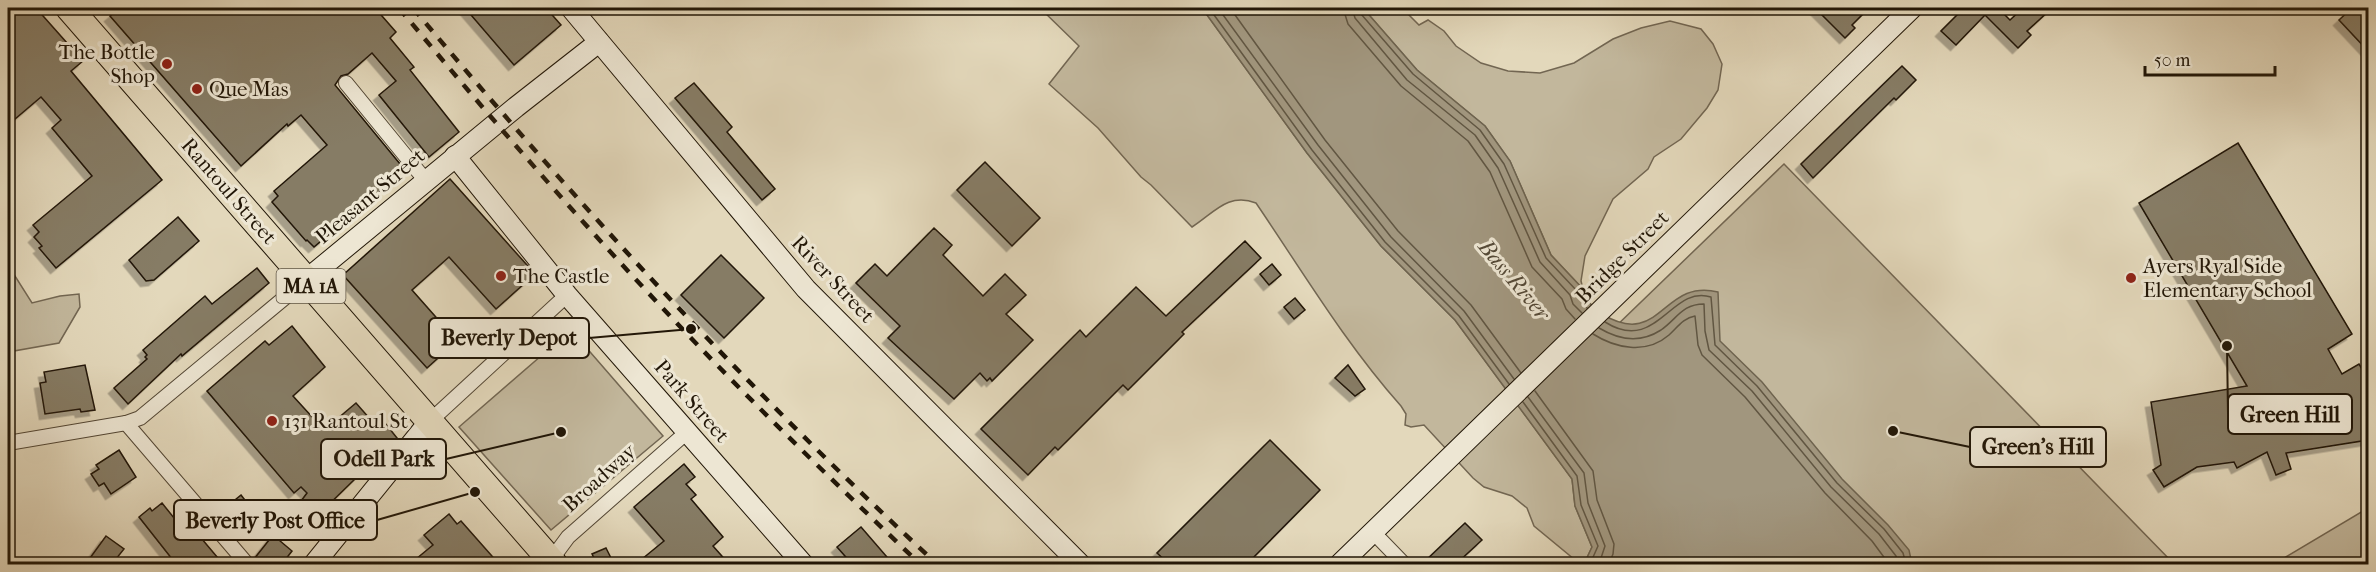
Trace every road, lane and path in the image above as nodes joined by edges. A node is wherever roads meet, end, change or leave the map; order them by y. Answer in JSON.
{"nodes":[{"id":1,"x":69,"y":8,"type":"edge"},
{"id":2,"x":571,"y":8,"type":"edge"},
{"id":3,"x":1912,"y":8,"type":"edge"},
{"id":4,"x":599,"y":42,"type":"junction"},
{"id":5,"x":346,"y":83,"type":"dead end"},
{"id":6,"x":455,"y":156,"type":"junction"},
{"id":7,"x":426,"y":181,"type":"junction"},
{"id":8,"x":306,"y":280,"type":"junction"},
{"id":9,"x":567,"y":295,"type":"junction"},
{"id":10,"x":429,"y":422,"type":"junction"},
{"id":11,"x":126,"y":423,"type":"junction"},
{"id":12,"x":687,"y":432,"type":"junction"},
{"id":13,"x":8,"y":443,"type":"edge"},
{"id":14,"x":1373,"y":532,"type":"junction"},
{"id":15,"x":551,"y":563,"type":"edge"},
{"id":16,"x":247,"y":564,"type":"edge"},
{"id":17,"x":314,"y":564,"type":"edge"},
{"id":18,"x":803,"y":564,"type":"edge"},
{"id":19,"x":1080,"y":564,"type":"edge"},
{"id":20,"x":1340,"y":564,"type":"edge"},
{"id":21,"x":1404,"y":564,"type":"edge"}],
"edges":[{"from":1,"to":8,"type":"highway","name":"Rantoul Street","number":"MA 1A"},
{"from":2,"to":4,"type":"street","name":"River Street"},
{"from":3,"to":14,"type":"street","name":"Bridge Street"},
{"from":4,"to":6,"type":"street","name":"Pleasant Street"},
{"from":4,"to":19,"type":"street","name":"River Street"},
{"from":5,"to":7,"type":"street"},
{"from":6,"to":7,"type":"street","name":"Pleasant Street"},
{"from":6,"to":9,"type":"street","name":"Park Street"},
{"from":7,"to":8,"type":"street","name":"Pleasant Street"},
{"from":8,"to":10,"type":"highway","name":"Rantoul Street","number":"MA 1A"},
{"from":8,"to":11,"type":"street","name":"Pleasant Street"},
{"from":9,"to":10,"type":"street"},
{"from":9,"to":12,"type":"street","name":"Park Street"},
{"from":10,"to":15,"type":"highway","name":"Rantoul Street","number":"MA 1A"},
{"from":10,"to":17,"type":"street"},
{"from":11,"to":13,"type":"street","name":"Pleasant Street"},
{"from":11,"to":16,"type":"street"},
{"from":12,"to":15,"type":"street","name":"Broadway"},
{"from":12,"to":18,"type":"street","name":"Park Street"},
{"from":14,"to":20,"type":"street","name":"Bridge Street"},
{"from":14,"to":21,"type":"street"}]}
